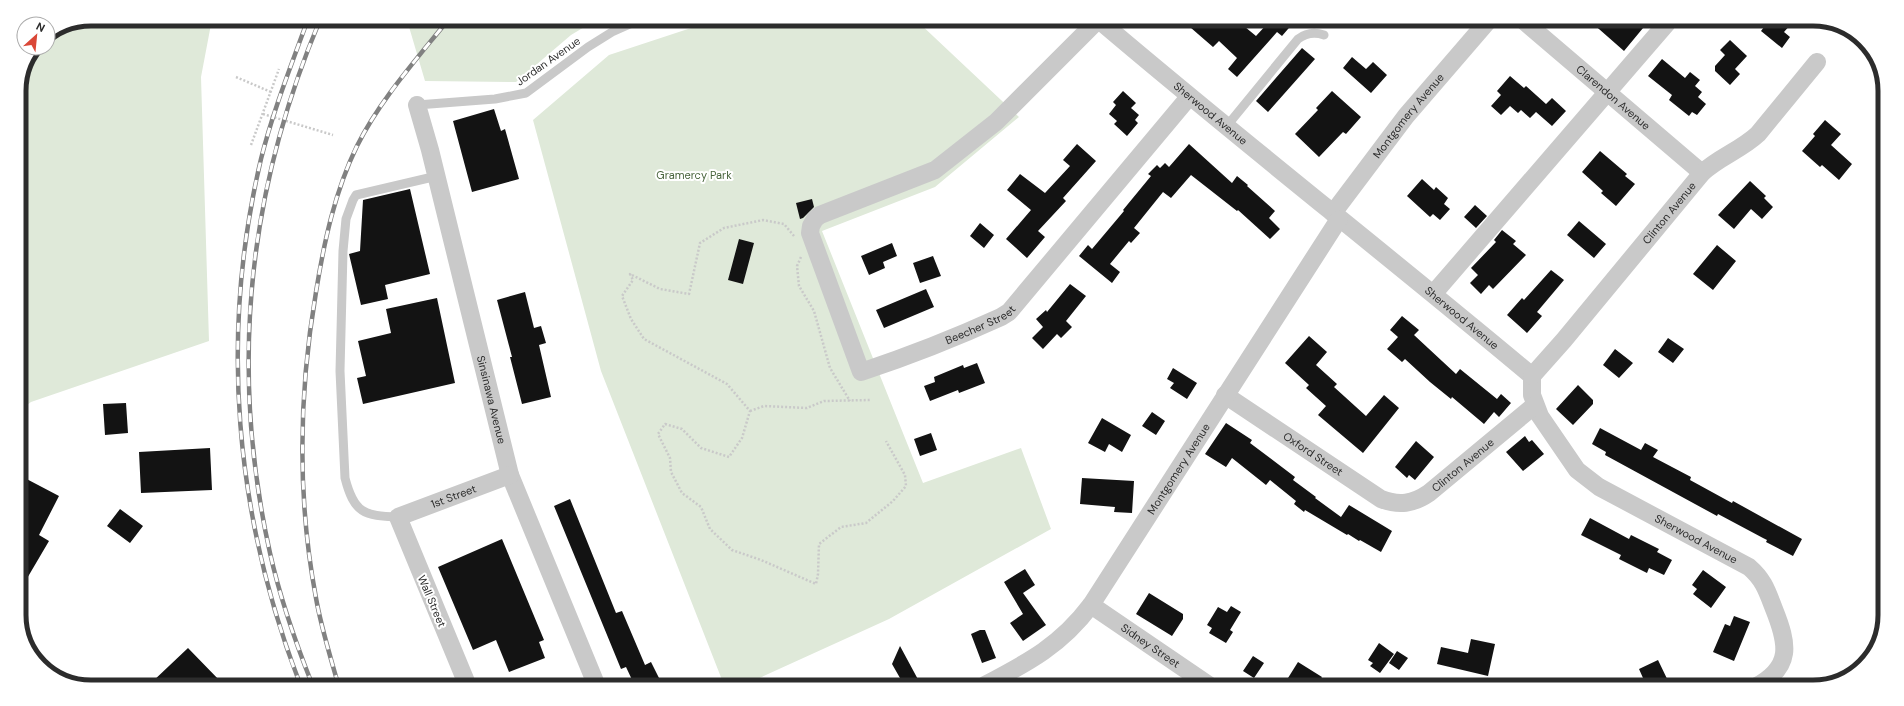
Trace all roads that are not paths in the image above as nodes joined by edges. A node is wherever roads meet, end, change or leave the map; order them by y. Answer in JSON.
{"nodes":[{"id":1,"x":626,"y":26,"type":"edge"},
{"id":2,"x":1092,"y":26,"type":"edge"},
{"id":3,"x":1106,"y":26,"type":"edge"},
{"id":4,"x":1485,"y":26,"type":"edge"},
{"id":5,"x":1530,"y":26,"type":"edge"},
{"id":6,"x":1664,"y":26,"type":"edge"},
{"id":7,"x":1324,"y":34,"type":"dead end"},
{"id":8,"x":1818,"y":62,"type":"dead end"},
{"id":9,"x":1608,"y":92,"type":"junction"},
{"id":10,"x":1189,"y":97,"type":"junction"},
{"id":11,"x":417,"y":104,"type":"joint"},
{"id":12,"x":1226,"y":127,"type":"junction"},
{"id":13,"x":1702,"y":173,"type":"junction"},
{"id":14,"x":437,"y":176,"type":"junction"},
{"id":15,"x":1336,"y":216,"type":"junction"},
{"id":16,"x":1434,"y":294,"type":"junction"},
{"id":17,"x":1532,"y":376,"type":"junction"},
{"id":18,"x":1225,"y":395,"type":"junction"},
{"id":19,"x":1535,"y":405,"type":"junction"},
{"id":20,"x":510,"y":474,"type":"junction"},
{"id":21,"x":1405,"y":504,"type":"joint"},
{"id":22,"x":398,"y":517,"type":"junction"},
{"id":23,"x":1091,"y":604,"type":"junction"},
{"id":24,"x":465,"y":680,"type":"edge"},
{"id":25,"x":594,"y":680,"type":"edge"},
{"id":26,"x":994,"y":680,"type":"edge"},
{"id":27,"x":1201,"y":680,"type":"edge"},
{"id":28,"x":1766,"y":680,"type":"edge"}],
"edges":[{"from":1,"to":11,"type":"lane","name":"Jordan Avenue"},
{"from":2,"to":10,"type":"street","name":"Beecher Street"},
{"from":3,"to":10,"type":"street","name":"Sherwood Avenue"},
{"from":4,"to":15,"type":"street","name":"Montgomery Avenue"},
{"from":5,"to":9,"type":"street","name":"Clarendon Avenue"},
{"from":6,"to":9,"type":"street"},
{"from":7,"to":12,"type":"lane"},
{"from":8,"to":13,"type":"street","name":"Clinton Avenue"},
{"from":9,"to":13,"type":"street","name":"Clarendon Avenue"},
{"from":9,"to":16,"type":"street"},
{"from":10,"to":12,"type":"street","name":"Sherwood Avenue"},
{"from":11,"to":14,"type":"street","name":"Sinsinawa Avenue"},
{"from":12,"to":15,"type":"street","name":"Sherwood Avenue"},
{"from":13,"to":17,"type":"street","name":"Clinton Avenue"},
{"from":14,"to":20,"type":"street","name":"Sinsinawa Avenue"},
{"from":14,"to":22,"type":"lane"},
{"from":15,"to":16,"type":"street","name":"Sherwood Avenue"},
{"from":15,"to":18,"type":"street","name":"Montgomery Avenue"},
{"from":16,"to":17,"type":"street","name":"Sherwood Avenue"},
{"from":17,"to":19,"type":"street","name":"Sherwood Avenue"},
{"from":18,"to":21,"type":"street","name":"Oxford Street"},
{"from":18,"to":23,"type":"street","name":"Montgomery Avenue"},
{"from":19,"to":21,"type":"street","name":"Clinton Avenue"},
{"from":19,"to":28,"type":"street","name":"Sherwood Avenue"},
{"from":20,"to":22,"type":"street","name":"1st Street"},
{"from":20,"to":25,"type":"street","name":"Sinsinawa Avenue"},
{"from":22,"to":24,"type":"street","name":"Wall Street"},
{"from":23,"to":26,"type":"street","name":"Montgomery Avenue"},
{"from":23,"to":27,"type":"street","name":"Sidney Street"}]}
